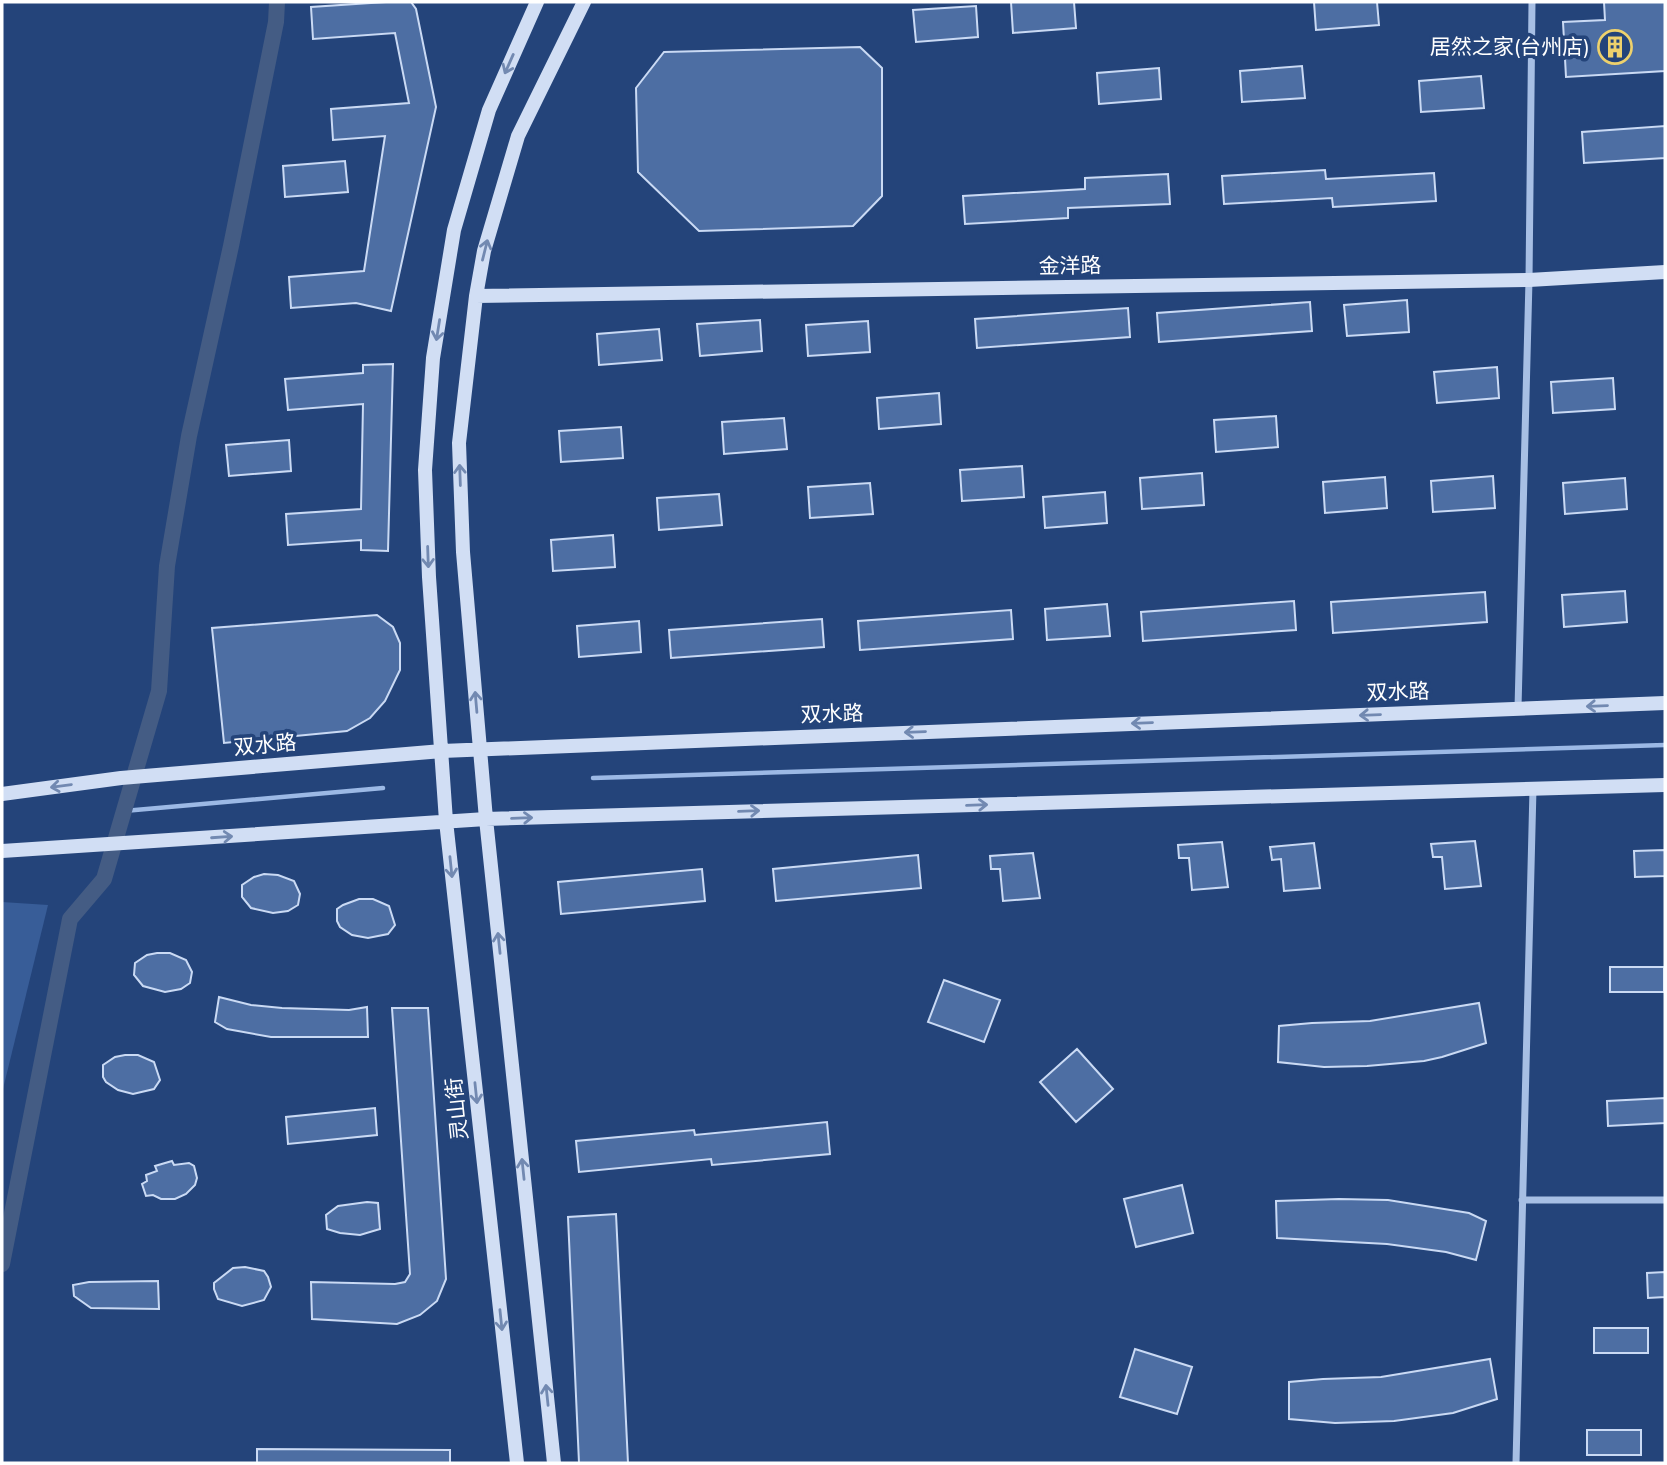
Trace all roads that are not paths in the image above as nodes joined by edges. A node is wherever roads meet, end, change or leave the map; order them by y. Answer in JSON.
{"nodes":[{"id":1,"x":537,"y":2,"type":"edge"},
{"id":2,"x":584,"y":2,"type":"edge"},
{"id":3,"x":593,"y":2,"type":"edge"},
{"id":4,"x":1532,"y":2,"type":"edge"},
{"id":5,"x":569,"y":32,"type":"junction"},
{"id":6,"x":1665,"y":272,"type":"edge"},
{"id":7,"x":1529,"y":280,"type":"junction"},
{"id":8,"x":476,"y":296,"type":"junction"},
{"id":9,"x":1665,"y":703,"type":"edge"},
{"id":10,"x":1518,"y":709,"type":"junction"},
{"id":11,"x":480,"y":748,"type":"junction"},
{"id":12,"x":442,"y":751,"type":"junction"},
{"id":13,"x":1665,"y":785,"type":"edge"},
{"id":14,"x":1533,"y":789,"type":"junction"},
{"id":15,"x":2,"y":794,"type":"edge"},
{"id":16,"x":486,"y":819,"type":"junction"},
{"id":17,"x":446,"y":821,"type":"junction"},
{"id":18,"x":2,"y":851,"type":"edge"},
{"id":19,"x":1522,"y":1200,"type":"junction"},
{"id":20,"x":1665,"y":1200,"type":"edge"},
{"id":21,"x":517,"y":1463,"type":"edge"},
{"id":22,"x":554,"y":1463,"type":"edge"},
{"id":23,"x":1516,"y":1463,"type":"edge"}],
"edges":[{"from":1,"to":12,"type":"main road","name":"灵山街","one_way":true},
{"from":2,"to":5,"type":"main road"},
{"from":3,"to":5,"type":"main road"},
{"from":4,"to":7,"type":"street"},
{"from":8,"to":5,"type":"main road","one_way":true},
{"from":6,"to":7,"type":"main road","name":"金洋路"},
{"from":7,"to":8,"type":"main road","name":"金洋路"},
{"from":7,"to":10,"type":"street"},
{"from":11,"to":8,"type":"main road","one_way":true},
{"from":9,"to":10,"type":"main road","name":"双水路","one_way":true},
{"from":10,"to":11,"type":"main road","name":"双水路","one_way":true},
{"from":11,"to":12,"type":"main road","name":"双水路"},
{"from":11,"to":16,"type":"main road"},
{"from":12,"to":15,"type":"main road","name":"双水路","one_way":true},
{"from":12,"to":17,"type":"main road","name":"灵山街"},
{"from":13,"to":14,"type":"main road"},
{"from":16,"to":14,"type":"main road","one_way":true},
{"from":14,"to":19,"type":"street"},
{"from":16,"to":17,"type":"main road"},
{"from":22,"to":16,"type":"main road","one_way":true},
{"from":18,"to":17,"type":"main road","one_way":true},
{"from":17,"to":21,"type":"main road","name":"灵山街","one_way":true},
{"from":19,"to":20,"type":"street"},
{"from":19,"to":23,"type":"street"}]}
